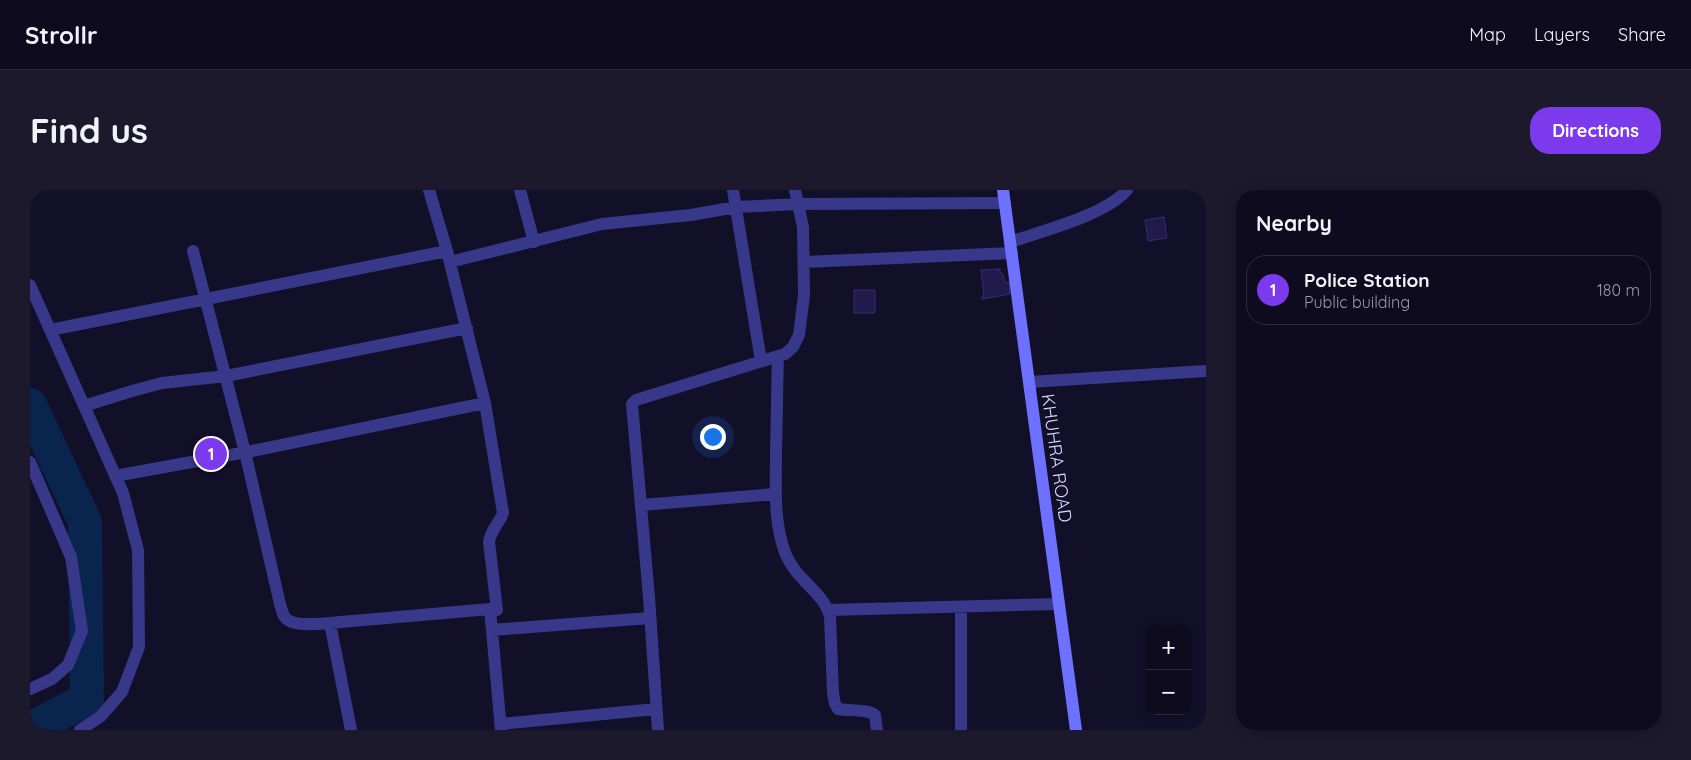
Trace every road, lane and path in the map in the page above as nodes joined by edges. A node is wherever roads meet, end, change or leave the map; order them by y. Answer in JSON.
{"nodes":[{"id":1,"x":429,"y":190,"type":"edge"},
{"id":2,"x":520,"y":190,"type":"edge"},
{"id":3,"x":733,"y":190,"type":"edge"},
{"id":4,"x":795,"y":190,"type":"edge"},
{"id":5,"x":1003,"y":190,"type":"edge"},
{"id":6,"x":1127,"y":190,"type":"edge"},
{"id":7,"x":1005,"y":203,"type":"junction"},
{"id":8,"x":798,"y":204,"type":"junction"},
{"id":9,"x":736,"y":207,"type":"junction"},
{"id":10,"x":534,"y":242,"type":"junction"},
{"id":11,"x":1011,"y":247,"type":"junction"},
{"id":12,"x":194,"y":251,"type":"dead end"},
{"id":13,"x":449,"y":257,"type":"junction"},
{"id":14,"x":804,"y":262,"type":"junction"},
{"id":15,"x":30,"y":285,"type":"edge"},
{"id":16,"x":206,"y":299,"type":"junction"},
{"id":17,"x":467,"y":328,"type":"junction"},
{"id":18,"x":50,"y":330,"type":"junction"},
{"id":19,"x":778,"y":356,"type":"junction"},
{"id":20,"x":761,"y":361,"type":"junction"},
{"id":21,"x":1206,"y":371,"type":"edge"},
{"id":22,"x":226,"y":376,"type":"junction"},
{"id":23,"x":1029,"y":382,"type":"junction"},
{"id":24,"x":485,"y":403,"type":"junction"},
{"id":25,"x":84,"y":406,"type":"junction"},
{"id":26,"x":245,"y":452,"type":"junction"},
{"id":27,"x":30,"y":462,"type":"edge"},
{"id":28,"x":115,"y":476,"type":"junction"},
{"id":29,"x":776,"y":494,"type":"junction"},
{"id":30,"x":641,"y":505,"type":"junction"},
{"id":31,"x":1059,"y":604,"type":"junction"},
{"id":32,"x":961,"y":607,"type":"junction"},
{"id":33,"x":490,"y":609,"type":"junction"},
{"id":34,"x":829,"y":610,"type":"junction"},
{"id":35,"x":650,"y":618,"type":"junction"},
{"id":36,"x":330,"y":623,"type":"junction"},
{"id":37,"x":492,"y":630,"type":"junction"},
{"id":38,"x":30,"y":689,"type":"edge"},
{"id":39,"x":656,"y":709,"type":"junction"},
{"id":40,"x":500,"y":727,"type":"edge"},
{"id":41,"x":80,"y":730,"type":"edge"},
{"id":42,"x":351,"y":730,"type":"edge"},
{"id":43,"x":658,"y":730,"type":"edge"},
{"id":44,"x":876,"y":730,"type":"edge"},
{"id":45,"x":961,"y":730,"type":"edge"},
{"id":46,"x":1076,"y":730,"type":"edge"}],
"edges":[{"from":1,"to":13,"type":"street"},
{"from":2,"to":10,"type":"street"},
{"from":3,"to":9,"type":"street"},
{"from":4,"to":8,"type":"street"},
{"from":5,"to":7,"type":"main road","name":"KHUHRA ROAD"},
{"from":6,"to":11,"type":"street"},
{"from":7,"to":8,"type":"street"},
{"from":7,"to":11,"type":"main road","name":"KHUHRA ROAD"},
{"from":8,"to":9,"type":"street"},
{"from":8,"to":14,"type":"street"},
{"from":9,"to":10,"type":"street"},
{"from":9,"to":20,"type":"street"},
{"from":10,"to":13,"type":"street"},
{"from":11,"to":14,"type":"street"},
{"from":11,"to":23,"type":"main road","name":"KHUHRA ROAD"},
{"from":12,"to":16,"type":"street"},
{"from":13,"to":16,"type":"street"},
{"from":13,"to":17,"type":"street"},
{"from":14,"to":19,"type":"street"},
{"from":15,"to":18,"type":"street"},
{"from":16,"to":18,"type":"street"},
{"from":16,"to":22,"type":"street"},
{"from":17,"to":22,"type":"street"},
{"from":17,"to":24,"type":"street"},
{"from":18,"to":25,"type":"street"},
{"from":19,"to":20,"type":"street"},
{"from":19,"to":29,"type":"street"},
{"from":20,"to":30,"type":"street"},
{"from":21,"to":23,"type":"street"},
{"from":22,"to":25,"type":"street"},
{"from":22,"to":26,"type":"street"},
{"from":23,"to":31,"type":"main road","name":"KHUHRA ROAD"},
{"from":24,"to":26,"type":"street"},
{"from":24,"to":33,"type":"street"},
{"from":25,"to":28,"type":"street"},
{"from":26,"to":28,"type":"street"},
{"from":26,"to":36,"type":"street"},
{"from":27,"to":38,"type":"street"},
{"from":28,"to":41,"type":"street"},
{"from":29,"to":30,"type":"street"},
{"from":29,"to":34,"type":"street"},
{"from":30,"to":35,"type":"street"},
{"from":31,"to":32,"type":"street"},
{"from":31,"to":46,"type":"main road","name":"KHUHRA ROAD"},
{"from":32,"to":34,"type":"street"},
{"from":32,"to":45,"type":"street"},
{"from":33,"to":36,"type":"street"},
{"from":33,"to":37,"type":"street"},
{"from":34,"to":44,"type":"street"},
{"from":35,"to":37,"type":"street"},
{"from":35,"to":39,"type":"street"},
{"from":36,"to":42,"type":"street"},
{"from":37,"to":40,"type":"street"},
{"from":39,"to":40,"type":"street"},
{"from":39,"to":43,"type":"street"}]}
